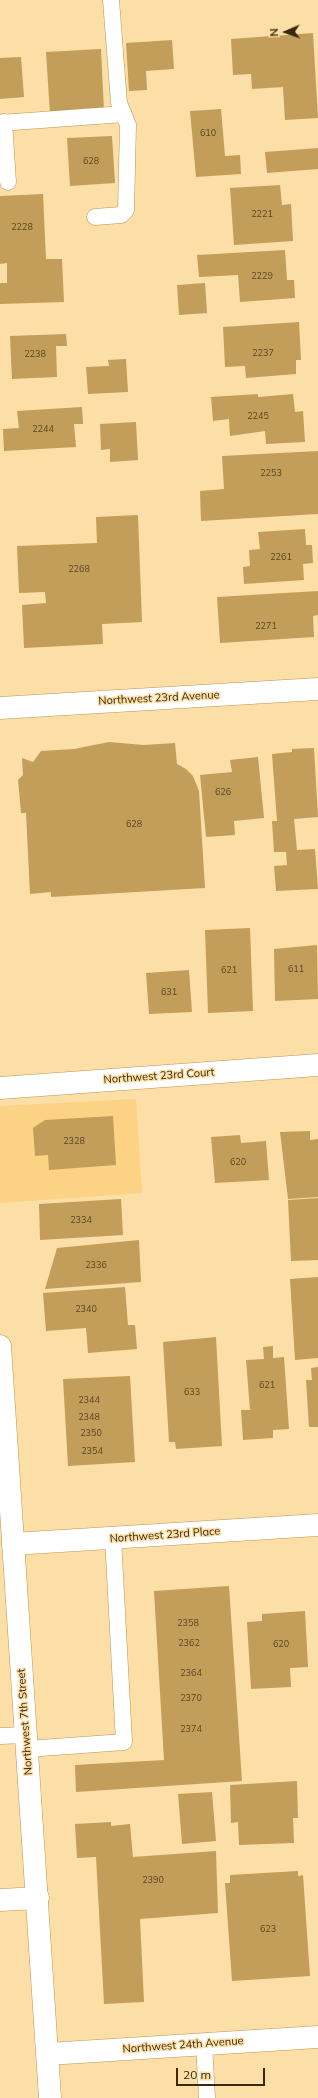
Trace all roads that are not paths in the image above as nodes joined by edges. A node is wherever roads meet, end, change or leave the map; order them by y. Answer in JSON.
{"nodes":[{"id":1,"x":111,"y":0,"type":"edge"},
{"id":2,"x":124,"y":114,"type":"junction"},
{"id":3,"x":2,"y":123,"type":"edge"},
{"id":4,"x":8,"y":182,"type":"dead end"},
{"id":5,"x":95,"y":217,"type":"dead end"},
{"id":6,"x":318,"y":689,"type":"edge"},
{"id":7,"x":0,"y":708,"type":"edge"},
{"id":8,"x":318,"y":1065,"type":"edge"},
{"id":9,"x":0,"y":1088,"type":"edge"},
{"id":10,"x":0,"y":1346,"type":"edge"},
{"id":11,"x":4,"y":1460,"type":"edge"},
{"id":12,"x":318,"y":1525,"type":"edge"},
{"id":13,"x":113,"y":1538,"type":"junction"},
{"id":14,"x":13,"y":1544,"type":"junction"},
{"id":15,"x":0,"y":1736,"type":"edge"},
{"id":16,"x":27,"y":1742,"type":"junction"},
{"id":17,"x":38,"y":1898,"type":"junction"},
{"id":18,"x":0,"y":1900,"type":"edge"},
{"id":19,"x":318,"y":2037,"type":"edge"},
{"id":20,"x":204,"y":2044,"type":"junction"},
{"id":21,"x":48,"y":2054,"type":"junction"},
{"id":22,"x":50,"y":2098,"type":"edge"},
{"id":23,"x":207,"y":2098,"type":"edge"}],
"edges":[{"from":1,"to":2,"type":"lane"},
{"from":2,"to":3,"type":"lane"},
{"from":2,"to":5,"type":"lane"},
{"from":3,"to":4,"type":"lane"},
{"from":6,"to":7,"type":"street","name":"Northwest 23rd Avenue"},
{"from":8,"to":9,"type":"street","name":"Northwest 23rd Court"},
{"from":10,"to":11,"type":"street","name":"Northwest 7th Street"},
{"from":11,"to":14,"type":"street","name":"Northwest 7th Street"},
{"from":12,"to":13,"type":"street","name":"Northwest 23rd Place"},
{"from":13,"to":14,"type":"street","name":"Northwest 23rd Place"},
{"from":13,"to":16,"type":"lane"},
{"from":14,"to":16,"type":"street","name":"Northwest 7th Street"},
{"from":15,"to":16,"type":"lane"},
{"from":16,"to":17,"type":"street","name":"Northwest 7th Street"},
{"from":17,"to":18,"type":"street"},
{"from":17,"to":21,"type":"street","name":"Northwest 7th Street"},
{"from":19,"to":20,"type":"street","name":"Northwest 24th Avenue"},
{"from":20,"to":21,"type":"street","name":"Northwest 24th Avenue"},
{"from":20,"to":23,"type":"lane"},
{"from":21,"to":22,"type":"street","name":"Northwest 7th Street"}]}
